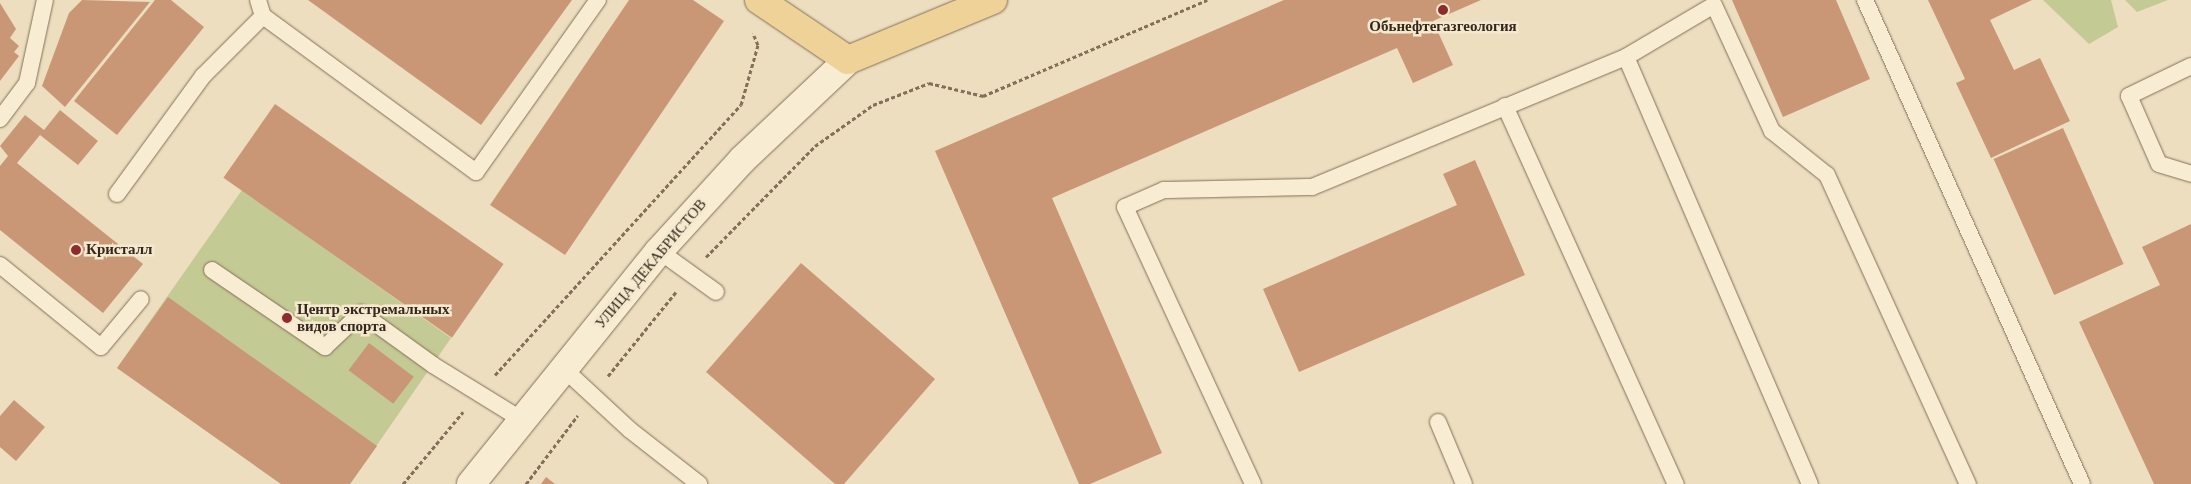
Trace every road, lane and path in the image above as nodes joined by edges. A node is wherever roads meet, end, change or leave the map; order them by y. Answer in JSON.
{"nodes":[{"id":1,"x":45,"y":0,"type":"edge"},
{"id":2,"x":258,"y":0,"type":"edge"},
{"id":3,"x":598,"y":0,"type":"edge"},
{"id":4,"x":759,"y":0,"type":"edge"},
{"id":5,"x":993,"y":0,"type":"edge"},
{"id":6,"x":1206,"y":0,"type":"edge"},
{"id":7,"x":1865,"y":0,"type":"edge"},
{"id":8,"x":264,"y":16,"type":"junction"},
{"id":9,"x":751,"y":27,"type":"dead end"},
{"id":10,"x":1626,"y":57,"type":"junction"},
{"id":11,"x":848,"y":60,"type":"junction"},
{"id":12,"x":2191,"y":66,"type":"edge"},
{"id":13,"x":929,"y":83,"type":"dead end"},
{"id":14,"x":1505,"y":106,"type":"junction"},
{"id":15,"x":0,"y":119,"type":"edge"},
{"id":16,"x":2191,"y":174,"type":"edge"},
{"id":17,"x":117,"y":194,"type":"dead end"},
{"id":18,"x":659,"y":251,"type":"junction"},
{"id":19,"x":0,"y":265,"type":"edge"},
{"id":20,"x":212,"y":270,"type":"dead end"},
{"id":21,"x":716,"y":292,"type":"dead end"},
{"id":22,"x":141,"y":299,"type":"dead end"},
{"id":23,"x":564,"y":369,"type":"junction"},
{"id":24,"x":478,"y":393,"type":"junction"},
{"id":25,"x":522,"y":420,"type":"junction"},
{"id":26,"x":1438,"y":422,"type":"dead end"},
{"id":27,"x":404,"y":484,"type":"edge"},
{"id":28,"x":471,"y":484,"type":"edge"},
{"id":29,"x":699,"y":484,"type":"edge"},
{"id":30,"x":1253,"y":484,"type":"edge"},
{"id":31,"x":1464,"y":484,"type":"edge"},
{"id":32,"x":1676,"y":484,"type":"edge"},
{"id":33,"x":1810,"y":484,"type":"edge"},
{"id":34,"x":1968,"y":484,"type":"edge"},
{"id":35,"x":2082,"y":484,"type":"edge"}],
"edges":[{"from":1,"to":15,"type":"lane"},
{"from":2,"to":8,"type":"lane"},
{"from":3,"to":8,"type":"lane"},
{"from":4,"to":11,"type":"main road"},
{"from":5,"to":11,"type":"main road"},
{"from":6,"to":13,"type":"path"},
{"from":7,"to":35,"type":"lane"},
{"from":8,"to":17,"type":"lane"},
{"from":9,"to":24,"type":"path"},
{"from":10,"to":14,"type":"lane"},
{"from":10,"to":33,"type":"lane"},
{"from":10,"to":34,"type":"lane"},
{"from":11,"to":18,"type":"street","name":"УЛИЦА ДЕКАБРИСТОВ"},
{"from":12,"to":16,"type":"lane"},
{"from":14,"to":30,"type":"lane"},
{"from":14,"to":32,"type":"lane"},
{"from":18,"to":21,"type":"lane"},
{"from":18,"to":23,"type":"street","name":"УЛИЦА ДЕКАБРИСТОВ"},
{"from":19,"to":22,"type":"lane"},
{"from":20,"to":24,"type":"lane"},
{"from":23,"to":25,"type":"street","name":"УЛИЦА ДЕКАБРИСТОВ"},
{"from":23,"to":29,"type":"lane"},
{"from":24,"to":25,"type":"lane"},
{"from":24,"to":27,"type":"path"},
{"from":25,"to":28,"type":"street","name":"УЛИЦА ДЕКАБРИСТОВ"},
{"from":26,"to":31,"type":"lane"}]}
